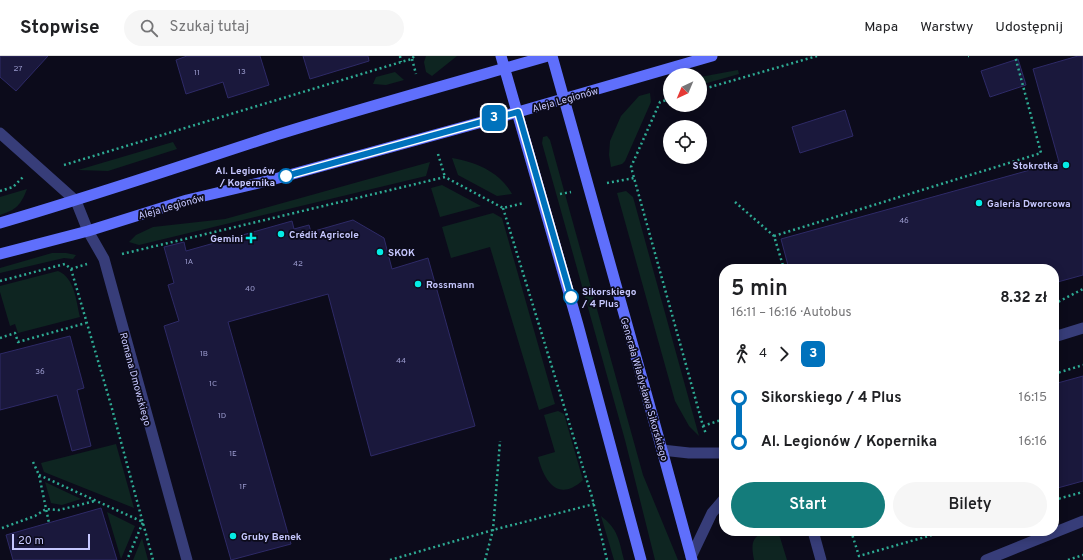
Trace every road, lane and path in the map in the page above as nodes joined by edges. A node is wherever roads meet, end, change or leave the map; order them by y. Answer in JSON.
{"nodes":[{"id":1,"x":400,"y":56,"type":"edge"},
{"id":2,"x":414,"y":56,"type":"edge"},
{"id":3,"x":501,"y":56,"type":"edge"},
{"id":4,"x":548,"y":56,"type":"edge"},
{"id":5,"x":552,"y":56,"type":"edge"},
{"id":6,"x":712,"y":56,"type":"edge"},
{"id":7,"x":817,"y":56,"type":"edge"},
{"id":8,"x":1015,"y":56,"type":"edge"},
{"id":9,"x":402,"y":62,"type":"junction"},
{"id":10,"x":505,"y":68,"type":"junction"},
{"id":11,"x":707,"y":88,"type":"edge"},
{"id":12,"x":564,"y":99,"type":"junction"},
{"id":13,"x":663,"y":101,"type":"edge"},
{"id":14,"x":518,"y":112,"type":"junction"},
{"id":15,"x":0,"y":133,"type":"edge"},
{"id":16,"x":42,"y":171,"type":"junction"},
{"id":17,"x":18,"y":172,"type":"dead end"},
{"id":18,"x":24,"y":177,"type":"junction"},
{"id":19,"x":634,"y":178,"type":"junction"},
{"id":20,"x":588,"y":187,"type":"junction"},
{"id":21,"x":0,"y":191,"type":"edge"},
{"id":22,"x":543,"y":199,"type":"junction"},
{"id":23,"x":76,"y":201,"type":"junction"},
{"id":24,"x":735,"y":202,"type":"dead end"},
{"id":25,"x":503,"y":208,"type":"junction"},
{"id":26,"x":0,"y":223,"type":"edge"},
{"id":27,"x":88,"y":231,"type":"junction"},
{"id":28,"x":774,"y":236,"type":"junction"},
{"id":29,"x":0,"y":254,"type":"edge"},
{"id":30,"x":104,"y":259,"type":"junction"},
{"id":31,"x":782,"y":264,"type":"edge"},
{"id":32,"x":71,"y":269,"type":"junction"},
{"id":33,"x":0,"y":281,"type":"edge"},
{"id":34,"x":1083,"y":289,"type":"edge"},
{"id":35,"x":1059,"y":301,"type":"edge"},
{"id":36,"x":86,"y":323,"type":"junction"},
{"id":37,"x":1083,"y":328,"type":"edge"},
{"id":38,"x":1059,"y":335,"type":"edge"},
{"id":39,"x":0,"y":338,"type":"edge"},
{"id":40,"x":1083,"y":365,"type":"edge"},
{"id":41,"x":1059,"y":372,"type":"edge"},
{"id":42,"x":719,"y":421,"type":"edge"},
{"id":43,"x":703,"y":426,"type":"junction"},
{"id":44,"x":500,"y":441,"type":"dead end"},
{"id":45,"x":662,"y":450,"type":"junction"},
{"id":46,"x":719,"y":451,"type":"edge"},
{"id":47,"x":719,"y":453,"type":"edge"},
{"id":48,"x":33,"y":462,"type":"dead end"},
{"id":49,"x":39,"y":475,"type":"junction"},
{"id":50,"x":1083,"y":492,"type":"edge"},
{"id":51,"x":1059,"y":499,"type":"edge"},
{"id":52,"x":95,"y":501,"type":"junction"},
{"id":53,"x":594,"y":504,"type":"junction"},
{"id":54,"x":719,"y":505,"type":"edge"},
{"id":55,"x":46,"y":509,"type":"junction"},
{"id":56,"x":1083,"y":521,"type":"edge"},
{"id":57,"x":143,"y":522,"type":"junction"},
{"id":58,"x":49,"y":523,"type":"dead end"},
{"id":59,"x":2,"y":528,"type":"dead end"},
{"id":60,"x":493,"y":530,"type":"junction"},
{"id":61,"x":1059,"y":531,"type":"edge"},
{"id":62,"x":814,"y":536,"type":"edge"},
{"id":63,"x":853,"y":536,"type":"edge"},
{"id":64,"x":929,"y":536,"type":"edge"},
{"id":65,"x":1046,"y":536,"type":"edge"},
{"id":66,"x":1083,"y":555,"type":"edge"},
{"id":67,"x":691,"y":558,"type":"edge"},
{"id":68,"x":127,"y":560,"type":"edge"},
{"id":69,"x":153,"y":560,"type":"edge"},
{"id":70,"x":187,"y":560,"type":"edge"},
{"id":71,"x":390,"y":560,"type":"edge"},
{"id":72,"x":485,"y":560,"type":"edge"},
{"id":73,"x":607,"y":560,"type":"edge"},
{"id":74,"x":641,"y":560,"type":"edge"},
{"id":75,"x":821,"y":560,"type":"edge"},
{"id":76,"x":986,"y":560,"type":"edge"},
{"id":77,"x":1068,"y":560,"type":"edge"}],
"edges":[{"from":1,"to":9,"type":"path"},
{"from":2,"to":9,"type":"path"},
{"from":3,"to":10,"type":"main road"},
{"from":4,"to":10,"type":"main road"},
{"from":5,"to":12,"type":"main road","name":"Generała Władysława Sikorskiego"},
{"from":6,"to":12,"type":"main road","name":"Aleja Legionów"},
{"from":7,"to":11,"type":"path"},
{"from":8,"to":28,"type":"path"},
{"from":9,"to":16,"type":"path"},
{"from":10,"to":14,"type":"main road"},
{"from":10,"to":23,"type":"main road"},
{"from":12,"to":14,"type":"main road","name":"Aleja Legionów"},
{"from":12,"to":20,"type":"main road","name":"Generała Władysława Sikorskiego"},
{"from":13,"to":19,"type":"path"},
{"from":14,"to":22,"type":"main road"},
{"from":14,"to":27,"type":"main road","name":"Aleja Legionów"},
{"from":15,"to":16,"type":"street"},
{"from":16,"to":18,"type":"path"},
{"from":16,"to":23,"type":"street"},
{"from":17,"to":18,"type":"path"},
{"from":18,"to":21,"type":"path"},
{"from":19,"to":20,"type":"path"},
{"from":19,"to":43,"type":"path"},
{"from":20,"to":22,"type":"path"},
{"from":20,"to":45,"type":"main road","name":"Generała Władysława Sikorskiego"},
{"from":22,"to":25,"type":"path"},
{"from":22,"to":74,"type":"main road"},
{"from":23,"to":26,"type":"main road"},
{"from":23,"to":27,"type":"street","name":"Romana Dmowskiego"},
{"from":24,"to":28,"type":"path"},
{"from":25,"to":30,"type":"path"},
{"from":25,"to":53,"type":"path"},
{"from":27,"to":29,"type":"main road","name":"Aleja Legionów"},
{"from":27,"to":30,"type":"street","name":"Romana Dmowskiego"},
{"from":28,"to":31,"type":"path"},
{"from":30,"to":32,"type":"path"},
{"from":30,"to":70,"type":"street","name":"Romana Dmowskiego"},
{"from":32,"to":33,"type":"path"},
{"from":32,"to":36,"type":"path"},
{"from":34,"to":35,"type":"path"},
{"from":36,"to":39,"type":"path"},
{"from":36,"to":57,"type":"path"},
{"from":37,"to":38,"type":"street"},
{"from":40,"to":41,"type":"path"},
{"from":42,"to":43,"type":"path"},
{"from":43,"to":46,"type":"path"},
{"from":44,"to":60,"type":"path"},
{"from":45,"to":47,"type":"street"},
{"from":45,"to":67,"type":"main road","name":"Generała Władysława Sikorskiego"},
{"from":48,"to":49,"type":"path"},
{"from":49,"to":52,"type":"path"},
{"from":49,"to":55,"type":"path"},
{"from":50,"to":51,"type":"path"},
{"from":52,"to":55,"type":"path"},
{"from":52,"to":57,"type":"path"},
{"from":53,"to":60,"type":"path"},
{"from":53,"to":73,"type":"path"},
{"from":54,"to":67,"type":"street"},
{"from":55,"to":58,"type":"path"},
{"from":55,"to":59,"type":"path"},
{"from":56,"to":61,"type":"street"},
{"from":57,"to":68,"type":"path"},
{"from":57,"to":69,"type":"path"},
{"from":60,"to":71,"type":"path"},
{"from":60,"to":72,"type":"path"},
{"from":62,"to":75,"type":"street"},
{"from":63,"to":64,"type":"path"},
{"from":65,"to":76,"type":"street"},
{"from":66,"to":77,"type":"path"}]}
